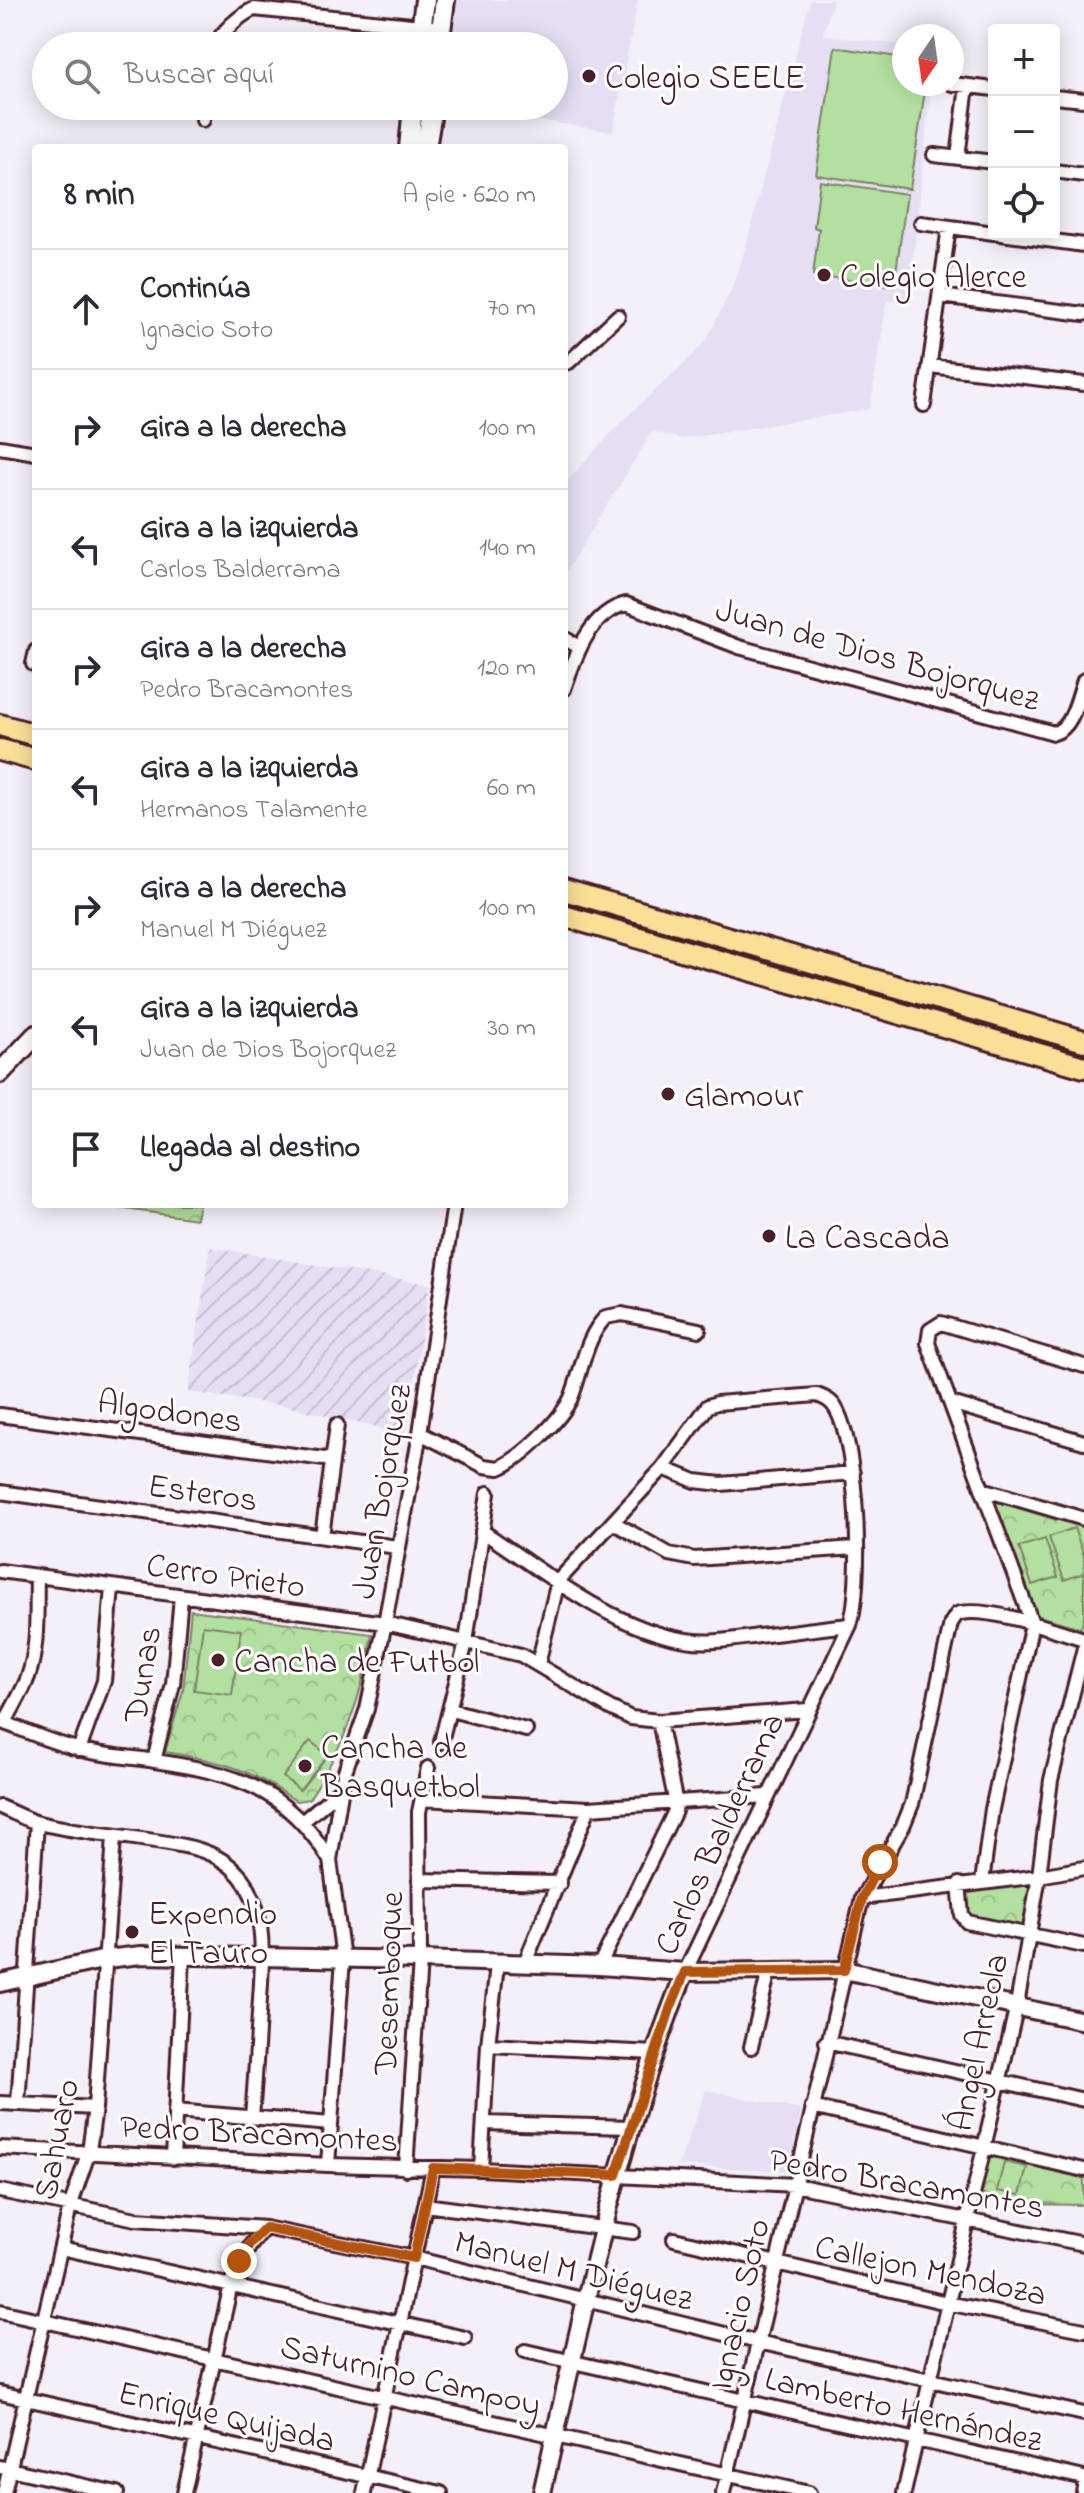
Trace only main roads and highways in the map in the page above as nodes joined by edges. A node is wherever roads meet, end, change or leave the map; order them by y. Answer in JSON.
{"nodes":[{"id":1,"x":425,"y":0,"type":"edge"},
{"id":2,"x":445,"y":0,"type":"edge"},
{"id":3,"x":414,"y":32,"type":"edge"},
{"id":4,"x":441,"y":32,"type":"edge"},
{"id":5,"x":419,"y":120,"type":"edge"},
{"id":6,"x":425,"y":120,"type":"edge"},
{"id":7,"x":410,"y":144,"type":"edge"},
{"id":8,"x":426,"y":144,"type":"edge"},
{"id":9,"x":0,"y":725,"type":"edge"},
{"id":10,"x":32,"y":734,"type":"edge"},
{"id":11,"x":0,"y":750,"type":"edge"},
{"id":12,"x":32,"y":759,"type":"edge"},
{"id":13,"x":568,"y":891,"type":"edge"},
{"id":14,"x":568,"y":917,"type":"edge"},
{"id":15,"x":32,"y":1039,"type":"edge"},
{"id":16,"x":1084,"y":1041,"type":"edge"},
{"id":17,"x":1084,"y":1067,"type":"edge"},
{"id":18,"x":0,"y":1073,"type":"edge"}],
"edges":[{"from":1,"to":3,"type":"main road"},
{"from":2,"to":4,"type":"main road"},
{"from":5,"to":7,"type":"main road"},
{"from":6,"to":8,"type":"main road"},
{"from":9,"to":10,"type":"main road"},
{"from":11,"to":12,"type":"main road"},
{"from":13,"to":16,"type":"main road"},
{"from":14,"to":17,"type":"main road"},
{"from":15,"to":18,"type":"main road"}]}
